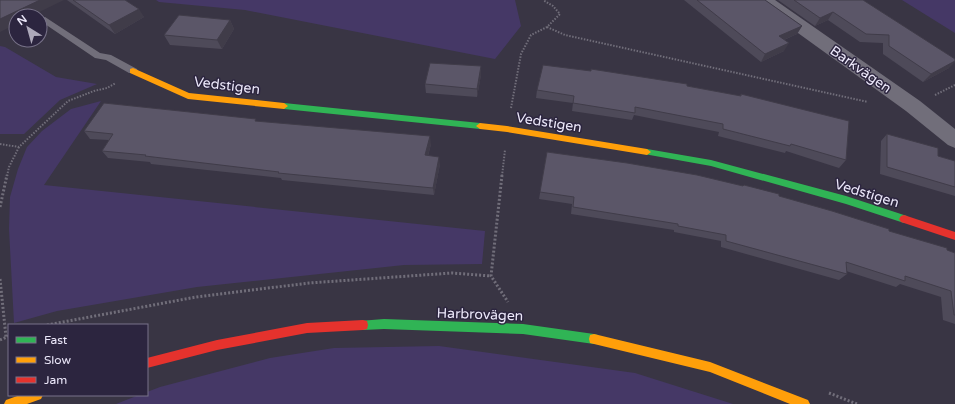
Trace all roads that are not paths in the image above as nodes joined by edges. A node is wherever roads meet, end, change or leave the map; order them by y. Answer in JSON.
{"nodes":[{"id":1,"x":764,"y":0,"type":"edge"},
{"id":2,"x":48,"y":22,"type":"edge"},
{"id":3,"x":133,"y":71,"type":"joint"},
{"id":4,"x":955,"y":140,"type":"edge"},
{"id":5,"x":955,"y":236,"type":"edge"},
{"id":6,"x":148,"y":363,"type":"edge"},
{"id":7,"x":34,"y":396,"type":"edge"},
{"id":8,"x":10,"y":404,"type":"edge"},
{"id":9,"x":804,"y":404,"type":"edge"}],
"edges":[{"from":1,"to":4,"type":"street","name":"Barkvägen"},
{"from":2,"to":3,"type":"lane"},
{"from":3,"to":5,"type":"street","name":"Vedstigen"},
{"from":6,"to":9,"type":"street","name":"Harbrovägen"},
{"from":7,"to":8,"type":"street"}]}
